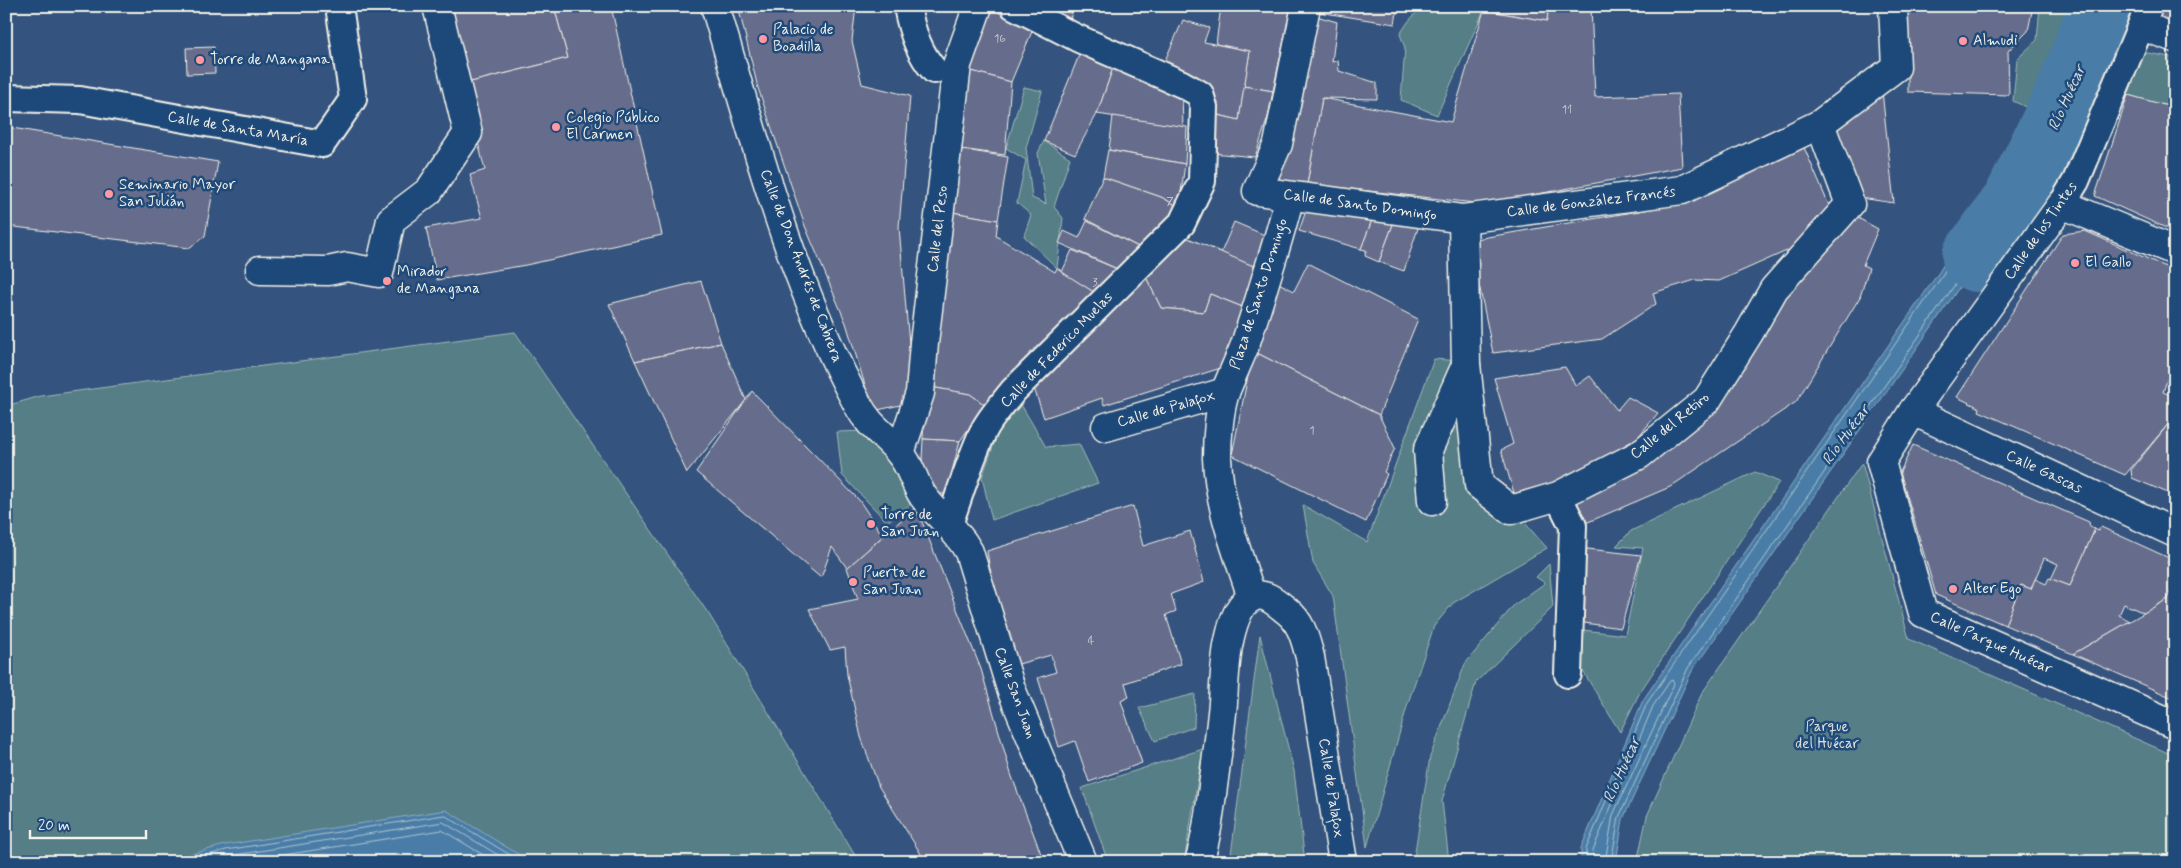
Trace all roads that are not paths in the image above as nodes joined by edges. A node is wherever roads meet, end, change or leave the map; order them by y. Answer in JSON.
{"nodes":[{"id":1,"x":339,"y":6,"type":"edge"},
{"id":2,"x":437,"y":6,"type":"edge"},
{"id":3,"x":715,"y":6,"type":"edge"},
{"id":4,"x":907,"y":6,"type":"edge"},
{"id":5,"x":978,"y":6,"type":"edge"},
{"id":6,"x":1014,"y":6,"type":"edge"},
{"id":7,"x":1306,"y":6,"type":"edge"},
{"id":8,"x":1894,"y":6,"type":"edge"},
{"id":9,"x":2145,"y":16,"type":"edge"},
{"id":10,"x":2175,"y":38,"type":"edge"},
{"id":11,"x":934,"y":70,"type":"dead end"},
{"id":12,"x":6,"y":98,"type":"edge"},
{"id":13,"x":1820,"y":124,"type":"junction"},
{"id":14,"x":1290,"y":196,"type":"junction"},
{"id":15,"x":2062,"y":204,"type":"junction"},
{"id":16,"x":1463,"y":219,"type":"junction"},
{"id":17,"x":2175,"y":251,"type":"edge"},
{"id":18,"x":260,"y":270,"type":"dead end"},
{"id":19,"x":1466,"y":364,"type":"junction"},
{"id":20,"x":1225,"y":392,"type":"junction"},
{"id":21,"x":1913,"y":411,"type":"junction"},
{"id":22,"x":1106,"y":427,"type":"dead end"},
{"id":23,"x":900,"y":453,"type":"junction"},
{"id":24,"x":1558,"y":496,"type":"junction"},
{"id":25,"x":1432,"y":501,"type":"dead end"},
{"id":26,"x":950,"y":524,"type":"junction"},
{"id":27,"x":2175,"y":533,"type":"edge"},
{"id":28,"x":1252,"y":597,"type":"junction"},
{"id":29,"x":1568,"y":674,"type":"dead end"},
{"id":30,"x":2175,"y":725,"type":"edge"},
{"id":31,"x":1083,"y":862,"type":"edge"},
{"id":32,"x":1199,"y":862,"type":"edge"},
{"id":33,"x":1343,"y":862,"type":"edge"}],
"edges":[{"from":1,"to":12,"type":"street","name":"Calle de Santa María"},
{"from":2,"to":18,"type":"street"},
{"from":3,"to":23,"type":"street","name":"Calle de Don Andrés de Cabrera"},
{"from":4,"to":11,"type":"street"},
{"from":5,"to":23,"type":"street","name":"Calle del Peso"},
{"from":6,"to":26,"type":"street","name":"Calle de Federico Muelas"},
{"from":7,"to":14,"type":"street","name":"Calle de Santo Domingo"},
{"from":8,"to":13,"type":"street","name":"Calle de González Francés"},
{"from":9,"to":10,"type":"street"},
{"from":9,"to":15,"type":"street","name":"Calle de los Tintes"},
{"from":13,"to":16,"type":"street","name":"Calle de González Francés"},
{"from":13,"to":24,"type":"street","name":"Calle del Retiro"},
{"from":14,"to":16,"type":"street","name":"Calle de Santo Domingo"},
{"from":14,"to":20,"type":"street","name":"Plaza de Santo Domingo"},
{"from":15,"to":17,"type":"street"},
{"from":15,"to":21,"type":"street","name":"Calle de los Tintes"},
{"from":16,"to":19,"type":"street","name":"Calle del Retiro"},
{"from":19,"to":24,"type":"street","name":"Calle del Retiro"},
{"from":19,"to":25,"type":"street","name":"Calle del Retiro"},
{"from":20,"to":22,"type":"street","name":"Calle de Palafox"},
{"from":20,"to":28,"type":"street","name":"Calle de Palafox"},
{"from":21,"to":27,"type":"street","name":"Calle Gascas"},
{"from":21,"to":30,"type":"street","name":"Calle Parque Huécar"},
{"from":23,"to":26,"type":"street","name":"Calle de Don Andrés de Cabrera"},
{"from":24,"to":29,"type":"street"},
{"from":26,"to":31,"type":"street","name":"Calle San Juan"},
{"from":28,"to":32,"type":"street"},
{"from":28,"to":33,"type":"street","name":"Calle de Palafox"}]}
